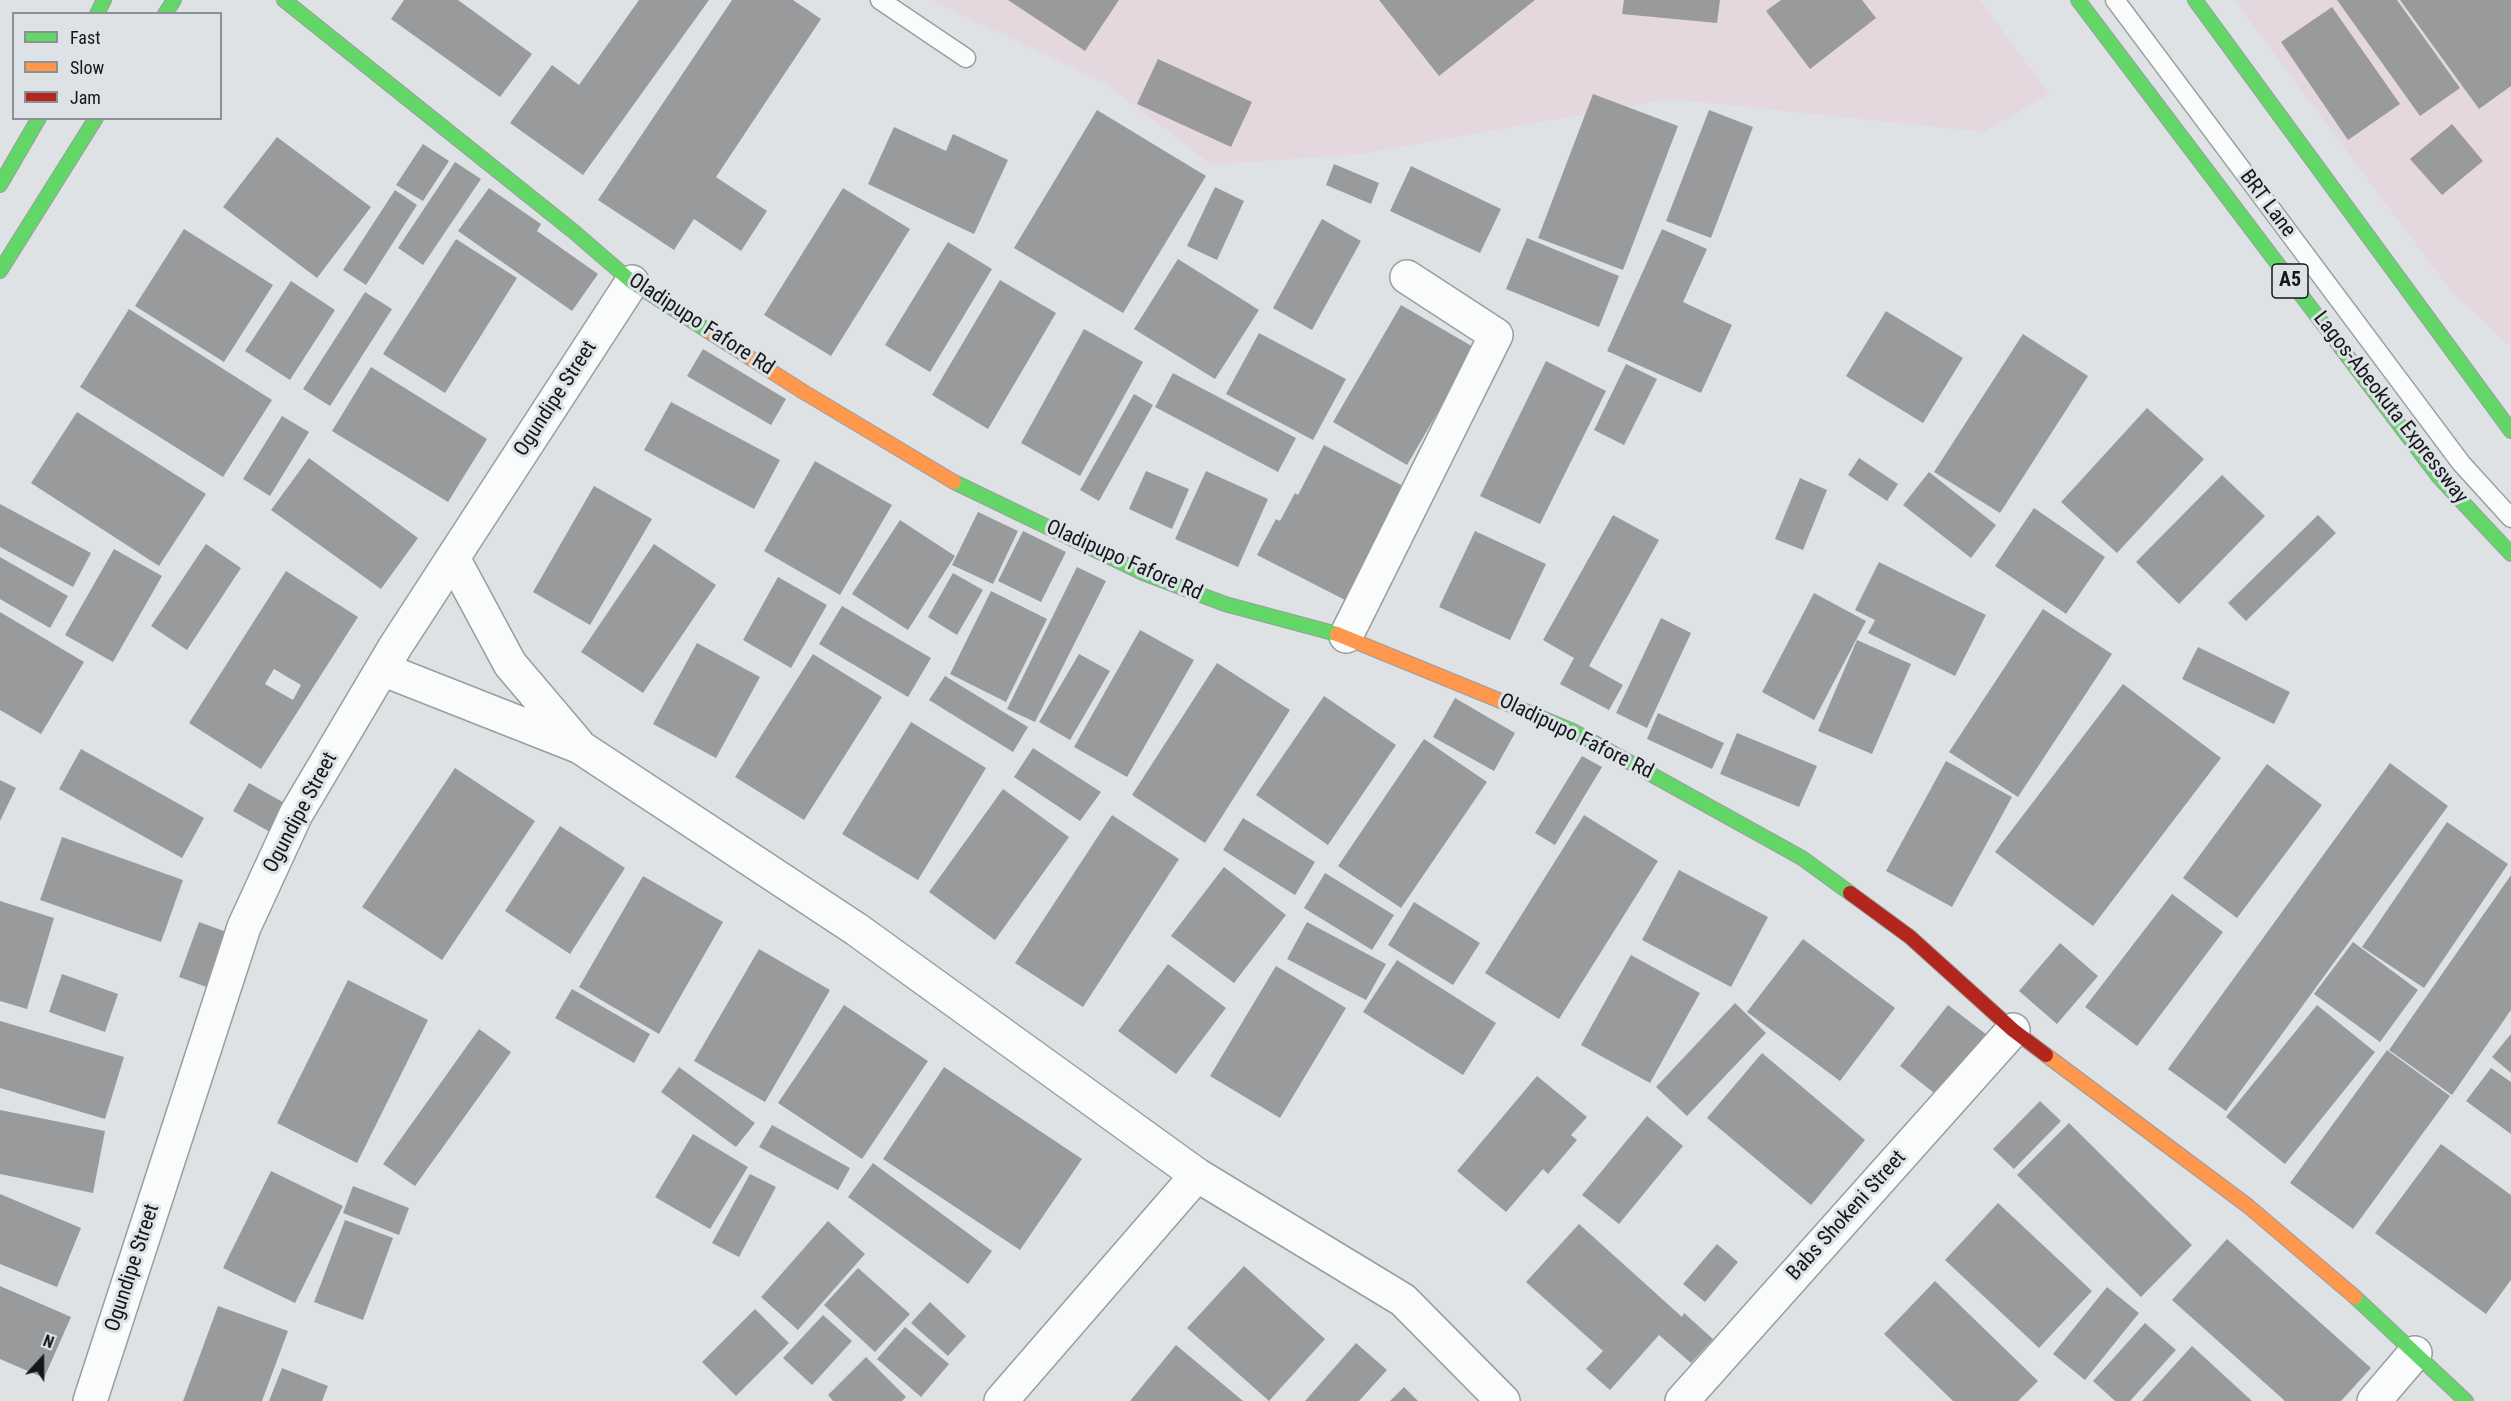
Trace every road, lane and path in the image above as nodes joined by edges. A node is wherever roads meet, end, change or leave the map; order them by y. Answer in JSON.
{"nodes":[{"id":1,"x":284,"y":0,"type":"edge"},
{"id":2,"x":880,"y":0,"type":"edge"},
{"id":3,"x":2078,"y":0,"type":"edge"},
{"id":4,"x":2115,"y":0,"type":"edge"},
{"id":5,"x":2194,"y":0,"type":"edge"},
{"id":6,"x":966,"y":58,"type":"dead end"},
{"id":7,"x":38,"y":120,"type":"edge"},
{"id":8,"x":95,"y":120,"type":"edge"},
{"id":9,"x":0,"y":185,"type":"edge"},
{"id":10,"x":0,"y":271,"type":"edge"},
{"id":11,"x":1407,"y":277,"type":"dead end"},
{"id":12,"x":632,"y":282,"type":"junction"},
{"id":13,"x":2511,"y":430,"type":"edge"},
{"id":14,"x":2511,"y":518,"type":"edge"},
{"id":15,"x":2511,"y":554,"type":"edge"},
{"id":16,"x":453,"y":558,"type":"junction"},
{"id":17,"x":1346,"y":636,"type":"junction"},
{"id":18,"x":382,"y":669,"type":"junction"},
{"id":19,"x":580,"y":747,"type":"junction"},
{"id":20,"x":2013,"y":1030,"type":"junction"},
{"id":21,"x":1197,"y":1175,"type":"junction"},
{"id":22,"x":2415,"y":1353,"type":"junction"},
{"id":23,"x":90,"y":1401,"type":"edge"},
{"id":24,"x":1001,"y":1401,"type":"edge"},
{"id":25,"x":1503,"y":1401,"type":"edge"},
{"id":26,"x":1682,"y":1401,"type":"edge"},
{"id":27,"x":2374,"y":1401,"type":"edge"},
{"id":28,"x":2466,"y":1401,"type":"edge"}],
"edges":[{"from":1,"to":12,"type":"main road","name":"Oladipupo Fafore Rd"},
{"from":2,"to":6,"type":"lane"},
{"from":3,"to":15,"type":"main road","name":"Lagos-Abeokuta Expressway","number":"A5"},
{"from":4,"to":14,"type":"lane","name":"BRT Lane"},
{"from":5,"to":13,"type":"main road"},
{"from":7,"to":9,"type":"main road"},
{"from":8,"to":10,"type":"main road"},
{"from":11,"to":17,"type":"street"},
{"from":12,"to":16,"type":"street","name":"Ogundipe Street"},
{"from":12,"to":17,"type":"main road","name":"Oladipupo Fafore Rd"},
{"from":16,"to":18,"type":"street","name":"Ogundipe Street"},
{"from":16,"to":19,"type":"street"},
{"from":17,"to":20,"type":"main road","name":"Oladipupo Fafore Rd"},
{"from":18,"to":19,"type":"street"},
{"from":18,"to":23,"type":"street","name":"Ogundipe Street"},
{"from":19,"to":21,"type":"street"},
{"from":20,"to":22,"type":"main road","name":"Oladipupo Fafore Rd"},
{"from":20,"to":26,"type":"street","name":"Babs Shokeni Street"},
{"from":21,"to":24,"type":"street"},
{"from":21,"to":25,"type":"street"},
{"from":22,"to":27,"type":"street"},
{"from":22,"to":28,"type":"main road","name":"Oladipupo Fafore Rd"}]}
